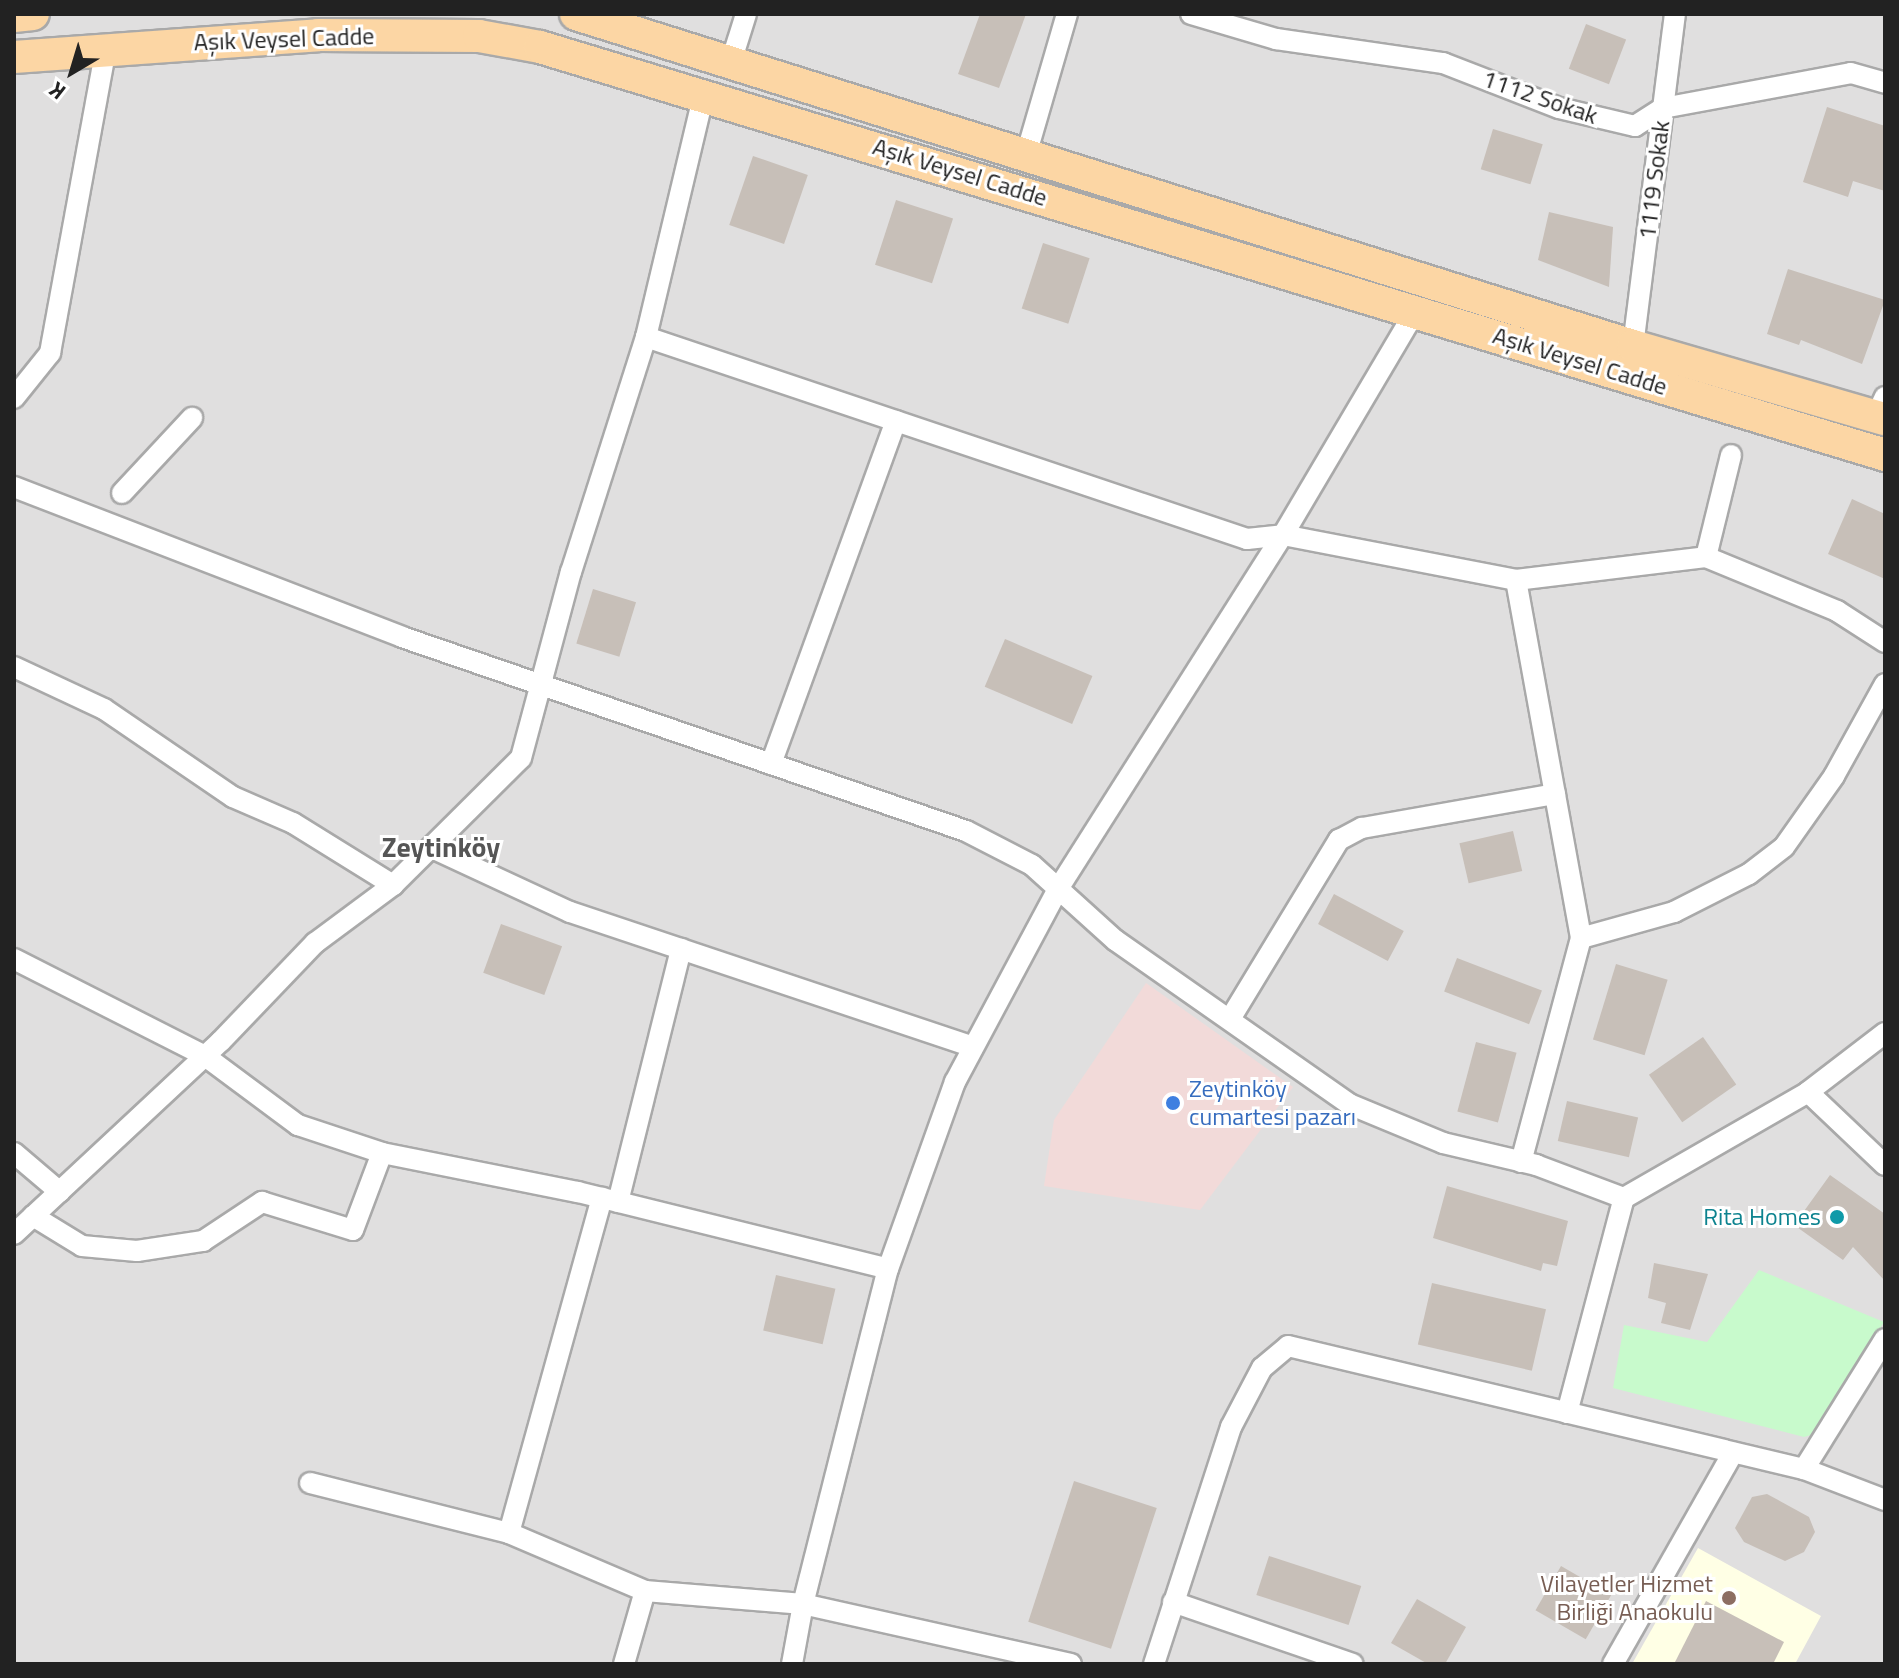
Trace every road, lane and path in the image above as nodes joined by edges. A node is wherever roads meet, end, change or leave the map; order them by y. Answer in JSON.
{"nodes":[{"id":1,"x":33,"y":14,"type":"edge"},
{"id":2,"x":576,"y":14,"type":"edge"},
{"id":3,"x":746,"y":14,"type":"edge"},
{"id":4,"x":1067,"y":14,"type":"edge"},
{"id":5,"x":1191,"y":14,"type":"edge"},
{"id":6,"x":1675,"y":14,"type":"edge"},
{"id":7,"x":14,"y":16,"type":"edge"},
{"id":8,"x":318,"y":24,"type":"edge"},
{"id":9,"x":373,"y":25,"type":"edge"},
{"id":10,"x":106,"y":48,"type":"junction"},
{"id":11,"x":14,"y":57,"type":"edge"},
{"id":12,"x":731,"y":62,"type":"junction"},
{"id":13,"x":1885,"y":83,"type":"edge"},
{"id":14,"x":704,"y":93,"type":"junction"},
{"id":15,"x":1663,"y":108,"type":"junction"},
{"id":16,"x":1026,"y":155,"type":"junction"},
{"id":17,"x":1415,"y":312,"type":"junction"},
{"id":18,"x":646,"y":337,"type":"junction"},
{"id":19,"x":1633,"y":346,"type":"junction"},
{"id":20,"x":14,"y":398,"type":"edge"},
{"id":21,"x":1882,"y":410,"type":"edge"},
{"id":22,"x":192,"y":418,"type":"dead end"},
{"id":23,"x":896,"y":421,"type":"junction"},
{"id":24,"x":1731,"y":455,"type":"dead end"},
{"id":25,"x":1885,"y":455,"type":"edge"},
{"id":26,"x":14,"y":487,"type":"edge"},
{"id":27,"x":122,"y":493,"type":"dead end"},
{"id":28,"x":1283,"y":535,"type":"junction"},
{"id":29,"x":1706,"y":557,"type":"junction"},
{"id":30,"x":1516,"y":580,"type":"junction"},
{"id":31,"x":1885,"y":642,"type":"edge"},
{"id":32,"x":14,"y":667,"type":"edge"},
{"id":33,"x":541,"y":684,"type":"junction"},
{"id":34,"x":1885,"y":684,"type":"edge"},
{"id":35,"x":771,"y":764,"type":"junction"},
{"id":36,"x":1555,"y":794,"type":"junction"},
{"id":37,"x":432,"y":848,"type":"junction"},
{"id":38,"x":393,"y":885,"type":"junction"},
{"id":39,"x":1058,"y":889,"type":"junction"},
{"id":40,"x":1581,"y":938,"type":"junction"},
{"id":41,"x":681,"y":949,"type":"junction"},
{"id":42,"x":14,"y":959,"type":"edge"},
{"id":43,"x":1230,"y":1019,"type":"junction"},
{"id":44,"x":1885,"y":1033,"type":"edge"},
{"id":45,"x":973,"y":1047,"type":"junction"},
{"id":46,"x":205,"y":1056,"type":"junction"},
{"id":47,"x":1808,"y":1092,"type":"junction"},
{"id":48,"x":14,"y":1153,"type":"edge"},
{"id":49,"x":382,"y":1153,"type":"junction"},
{"id":50,"x":1521,"y":1162,"type":"junction"},
{"id":51,"x":1885,"y":1165,"type":"edge"},
{"id":52,"x":60,"y":1192,"type":"junction"},
{"id":53,"x":1624,"y":1198,"type":"junction"},
{"id":54,"x":610,"y":1200,"type":"junction"},
{"id":55,"x":33,"y":1216,"type":"junction"},
{"id":56,"x":14,"y":1234,"type":"edge"},
{"id":57,"x":888,"y":1269,"type":"junction"},
{"id":58,"x":1885,"y":1339,"type":"edge"},
{"id":59,"x":1567,"y":1413,"type":"junction"},
{"id":60,"x":1733,"y":1453,"type":"junction"},
{"id":61,"x":1804,"y":1469,"type":"junction"},
{"id":62,"x":310,"y":1483,"type":"dead end"},
{"id":63,"x":1885,"y":1500,"type":"edge"},
{"id":64,"x":509,"y":1533,"type":"junction"},
{"id":65,"x":645,"y":1591,"type":"junction"},
{"id":66,"x":1173,"y":1602,"type":"junction"},
{"id":67,"x":803,"y":1604,"type":"junction"},
{"id":68,"x":624,"y":1664,"type":"edge"},
{"id":69,"x":792,"y":1664,"type":"edge"},
{"id":70,"x":1071,"y":1664,"type":"edge"},
{"id":71,"x":1154,"y":1664,"type":"edge"},
{"id":72,"x":1353,"y":1664,"type":"edge"},
{"id":73,"x":1613,"y":1664,"type":"edge"}],
"edges":[{"from":1,"to":7,"type":"main road"},
{"from":2,"to":12,"type":"main road","name":"Aşık Veysel Cadde"},
{"from":3,"to":12,"type":"street"},
{"from":4,"to":16,"type":"street"},
{"from":5,"to":15,"type":"street","name":"1112 Sokak"},
{"from":6,"to":15,"type":"street","name":"1119 Sokak"},
{"from":8,"to":9,"type":"main road","name":"Aşık Veysel Cadde"},
{"from":8,"to":10,"type":"main road","name":"Aşık Veysel Cadde"},
{"from":9,"to":14,"type":"main road","name":"Aşık Veysel Cadde"},
{"from":10,"to":11,"type":"main road","name":"Aşık Veysel Cadde"},
{"from":10,"to":20,"type":"street"},
{"from":12,"to":16,"type":"main road","name":"Aşık Veysel Cadde"},
{"from":13,"to":15,"type":"street","name":"1112 Sokak"},
{"from":14,"to":17,"type":"main road","name":"Aşık Veysel Cadde"},
{"from":14,"to":18,"type":"street"},
{"from":15,"to":19,"type":"street","name":"1119 Sokak"},
{"from":16,"to":19,"type":"main road","name":"Aşık Veysel Cadde"},
{"from":17,"to":25,"type":"main road","name":"Aşık Veysel Cadde"},
{"from":17,"to":28,"type":"street"},
{"from":18,"to":23,"type":"street"},
{"from":18,"to":33,"type":"street"},
{"from":19,"to":21,"type":"main road","name":"Aşık Veysel Cadde"},
{"from":22,"to":27,"type":"street"},
{"from":23,"to":28,"type":"street"},
{"from":23,"to":35,"type":"street"},
{"from":24,"to":29,"type":"street"},
{"from":26,"to":33,"type":"street"},
{"from":28,"to":30,"type":"street"},
{"from":28,"to":39,"type":"street"},
{"from":29,"to":30,"type":"street"},
{"from":29,"to":31,"type":"street"},
{"from":30,"to":36,"type":"street"},
{"from":32,"to":38,"type":"street"},
{"from":33,"to":35,"type":"street"},
{"from":33,"to":37,"type":"street"},
{"from":34,"to":40,"type":"street"},
{"from":35,"to":39,"type":"street"},
{"from":36,"to":40,"type":"street"},
{"from":36,"to":43,"type":"street"},
{"from":37,"to":38,"type":"street"},
{"from":37,"to":41,"type":"street"},
{"from":38,"to":46,"type":"street"},
{"from":39,"to":43,"type":"street"},
{"from":39,"to":45,"type":"street"},
{"from":40,"to":50,"type":"street"},
{"from":41,"to":45,"type":"street"},
{"from":41,"to":54,"type":"street"},
{"from":42,"to":46,"type":"street"},
{"from":43,"to":50,"type":"street"},
{"from":44,"to":47,"type":"street"},
{"from":45,"to":57,"type":"street"},
{"from":46,"to":49,"type":"street"},
{"from":46,"to":52,"type":"street"},
{"from":47,"to":51,"type":"street"},
{"from":47,"to":53,"type":"street"},
{"from":48,"to":52,"type":"street"},
{"from":49,"to":54,"type":"street"},
{"from":49,"to":55,"type":"street"},
{"from":50,"to":53,"type":"street"},
{"from":52,"to":55,"type":"street"},
{"from":53,"to":59,"type":"street"},
{"from":54,"to":57,"type":"street"},
{"from":54,"to":64,"type":"street"},
{"from":55,"to":56,"type":"street"},
{"from":57,"to":67,"type":"street"},
{"from":58,"to":61,"type":"street"},
{"from":59,"to":60,"type":"street"},
{"from":59,"to":66,"type":"street"},
{"from":60,"to":61,"type":"street"},
{"from":60,"to":73,"type":"street"},
{"from":61,"to":63,"type":"street"},
{"from":62,"to":64,"type":"street"},
{"from":64,"to":65,"type":"street"},
{"from":65,"to":67,"type":"street"},
{"from":65,"to":68,"type":"street"},
{"from":66,"to":71,"type":"street"},
{"from":66,"to":72,"type":"street"},
{"from":67,"to":69,"type":"street"},
{"from":67,"to":70,"type":"street"}]}
